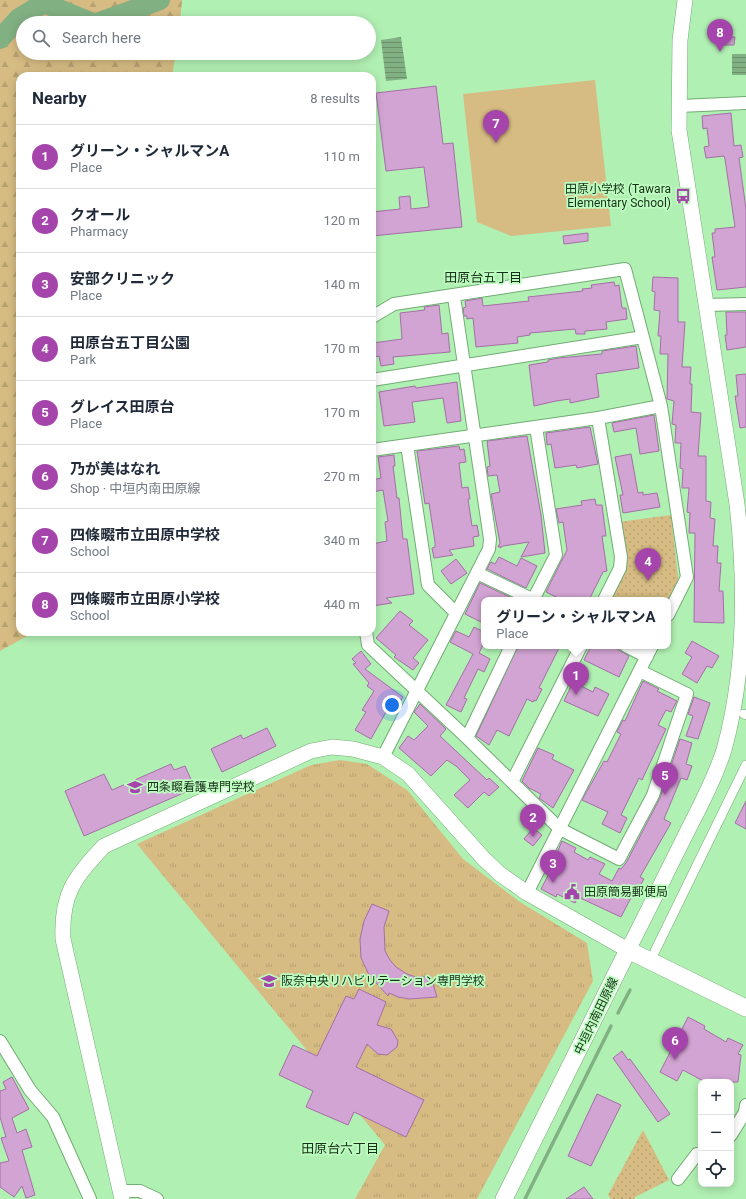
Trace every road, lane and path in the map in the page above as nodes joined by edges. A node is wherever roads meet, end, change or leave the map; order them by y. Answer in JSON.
{"nodes":[{"id":1,"x":685,"y":0,"type":"edge"},
{"id":2,"x":746,"y":103,"type":"edge"},
{"id":3,"x":680,"y":106,"type":"junction"},
{"id":4,"x":454,"y":297,"type":"junction"},
{"id":5,"x":746,"y":304,"type":"edge"},
{"id":6,"x":706,"y":305,"type":"junction"},
{"id":7,"x":376,"y":315,"type":"edge"},
{"id":8,"x":643,"y":337,"type":"junction"},
{"id":9,"x":464,"y":367,"type":"junction"},
{"id":10,"x":376,"y":379,"type":"edge"},
{"id":11,"x":661,"y":406,"type":"junction"},
{"id":12,"x":598,"y":418,"type":"junction"},
{"id":13,"x":536,"y":427,"type":"junction"},
{"id":14,"x":474,"y":436,"type":"junction"},
{"id":15,"x":407,"y":445,"type":"junction"},
{"id":16,"x":376,"y":449,"type":"edge"},
{"id":17,"x":741,"y":503,"type":"edge"},
{"id":18,"x":477,"y":573,"type":"junction"},
{"id":19,"x":527,"y":597,"type":"edge"},
{"id":20,"x":535,"y":597,"type":"edge"},
{"id":21,"x":606,"y":597,"type":"edge"},
{"id":22,"x":671,"y":609,"type":"edge"},
{"id":23,"x":456,"y":613,"type":"junction"},
{"id":24,"x":367,"y":636,"type":"edge"},
{"id":25,"x":509,"y":649,"type":"edge"},
{"id":26,"x":579,"y":649,"type":"edge"},
{"id":27,"x":650,"y":651,"type":"edge"},
{"id":28,"x":640,"y":671,"type":"junction"},
{"id":29,"x":416,"y":691,"type":"junction"},
{"id":30,"x":467,"y":738,"type":"junction"},
{"id":31,"x":383,"y":758,"type":"junction"},
{"id":32,"x":746,"y":765,"type":"edge"},
{"id":33,"x":512,"y":782,"type":"junction"},
{"id":34,"x":560,"y":829,"type":"junction"},
{"id":35,"x":527,"y":893,"type":"junction"},
{"id":36,"x":628,"y":950,"type":"junction"},
{"id":37,"x":655,"y":951,"type":"dead end"},
{"id":38,"x":746,"y":1008,"type":"edge"},
{"id":39,"x":0,"y":1041,"type":"edge"},
{"id":40,"x":746,"y":1105,"type":"edge"},
{"id":41,"x":734,"y":1130,"type":"edge"},
{"id":42,"x":698,"y":1155,"type":"edge"},
{"id":43,"x":678,"y":1179,"type":"dead end"},
{"id":44,"x":121,"y":1195,"type":"edge"},
{"id":45,"x":90,"y":1199,"type":"edge"},
{"id":46,"x":157,"y":1199,"type":"edge"},
{"id":47,"x":504,"y":1199,"type":"edge"}],
"edges":[{"from":1,"to":3,"type":"street"},
{"from":2,"to":3,"type":"street"},
{"from":3,"to":6,"type":"street"},
{"from":4,"to":7,"type":"street"},
{"from":4,"to":8,"type":"street"},
{"from":4,"to":9,"type":"street"},
{"from":5,"to":6,"type":"street"},
{"from":6,"to":17,"type":"street"},
{"from":8,"to":9,"type":"street"},
{"from":8,"to":11,"type":"street"},
{"from":9,"to":10,"type":"street"},
{"from":9,"to":14,"type":"street"},
{"from":11,"to":12,"type":"street"},
{"from":11,"to":22,"type":"street"},
{"from":12,"to":13,"type":"street"},
{"from":12,"to":21,"type":"street"},
{"from":13,"to":14,"type":"street"},
{"from":13,"to":20,"type":"street"},
{"from":14,"to":15,"type":"street"},
{"from":14,"to":18,"type":"street"},
{"from":15,"to":16,"type":"street"},
{"from":15,"to":23,"type":"street"},
{"from":17,"to":36,"type":"street"},
{"from":18,"to":19,"type":"street"},
{"from":18,"to":23,"type":"street"},
{"from":23,"to":29,"type":"street"},
{"from":24,"to":29,"type":"street"},
{"from":25,"to":30,"type":"street"},
{"from":26,"to":33,"type":"street"},
{"from":27,"to":28,"type":"street"},
{"from":28,"to":34,"type":"street"},
{"from":28,"to":34,"type":"street"},
{"from":29,"to":30,"type":"street"},
{"from":29,"to":31,"type":"street"},
{"from":30,"to":33,"type":"street"},
{"from":31,"to":35,"type":"street"},
{"from":31,"to":44,"type":"street"},
{"from":32,"to":37,"type":"street"},
{"from":33,"to":34,"type":"street"},
{"from":34,"to":35,"type":"street"},
{"from":35,"to":36,"type":"street"},
{"from":36,"to":38,"type":"main road"},
{"from":36,"to":47,"type":"main road","name":"中垣内南田原線"},
{"from":39,"to":45,"type":"street"},
{"from":40,"to":41,"type":"street"},
{"from":42,"to":43,"type":"street"},
{"from":44,"to":46,"type":"street"}]}
